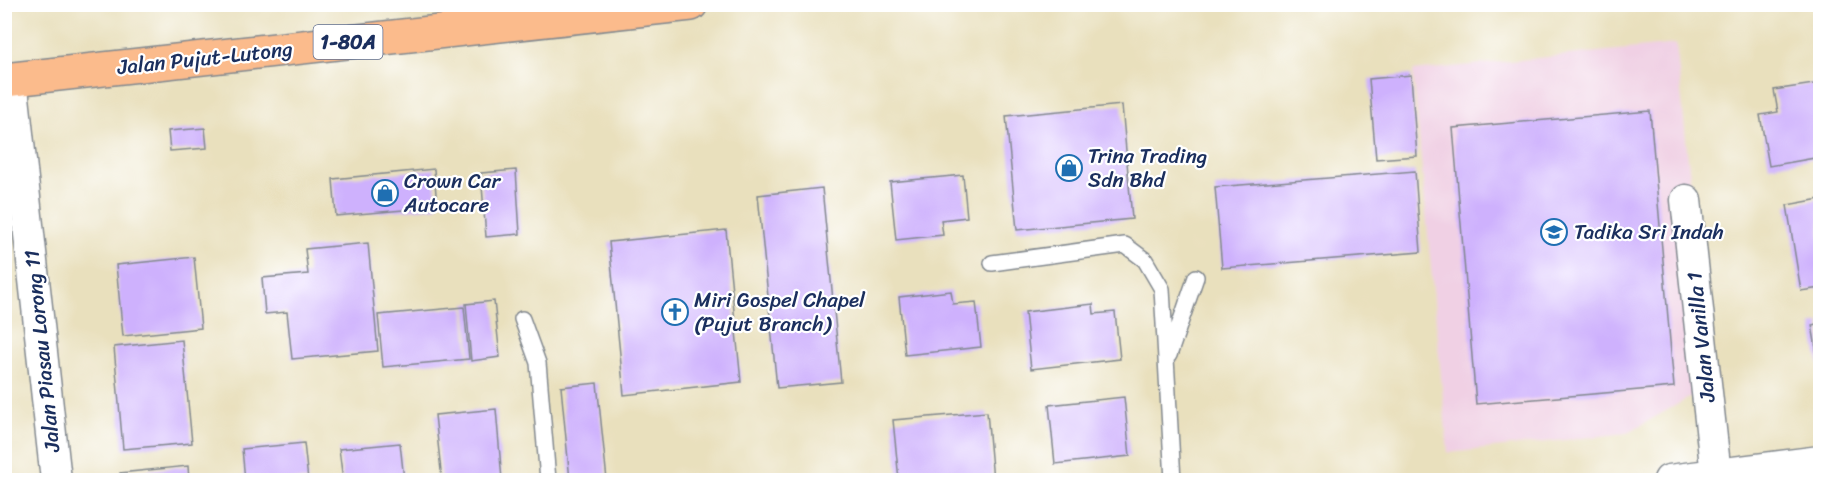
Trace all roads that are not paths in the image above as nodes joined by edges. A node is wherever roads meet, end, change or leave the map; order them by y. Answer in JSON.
{"nodes":[{"id":1,"x":691,"y":4,"type":"edge"},
{"id":2,"x":8,"y":80,"type":"edge"},
{"id":3,"x":1686,"y":200,"type":"dead end"},
{"id":4,"x":992,"y":263,"type":"dead end"},
{"id":5,"x":1196,"y":277,"type":"dead end"},
{"id":6,"x":522,"y":319,"type":"dead end"},
{"id":7,"x":1166,"y":364,"type":"junction"},
{"id":8,"x":1821,"y":461,"type":"edge"},
{"id":9,"x":1716,"y":474,"type":"junction"},
{"id":10,"x":56,"y":480,"type":"edge"},
{"id":11,"x":548,"y":480,"type":"edge"},
{"id":12,"x":1173,"y":480,"type":"edge"},
{"id":13,"x":1669,"y":480,"type":"edge"}],
"edges":[{"from":1,"to":2,"type":"highway","name":"Jalan Pujut-Lutong","number":"1-80A"},
{"from":2,"to":10,"type":"street","name":"Jalan Piasau Lorong 11"},
{"from":3,"to":9,"type":"street","name":"Jalan Vanilla 1"},
{"from":4,"to":7,"type":"lane"},
{"from":5,"to":7,"type":"lane"},
{"from":6,"to":11,"type":"lane"},
{"from":7,"to":12,"type":"lane"},
{"from":8,"to":9,"type":"street"},
{"from":9,"to":13,"type":"street"}]}
